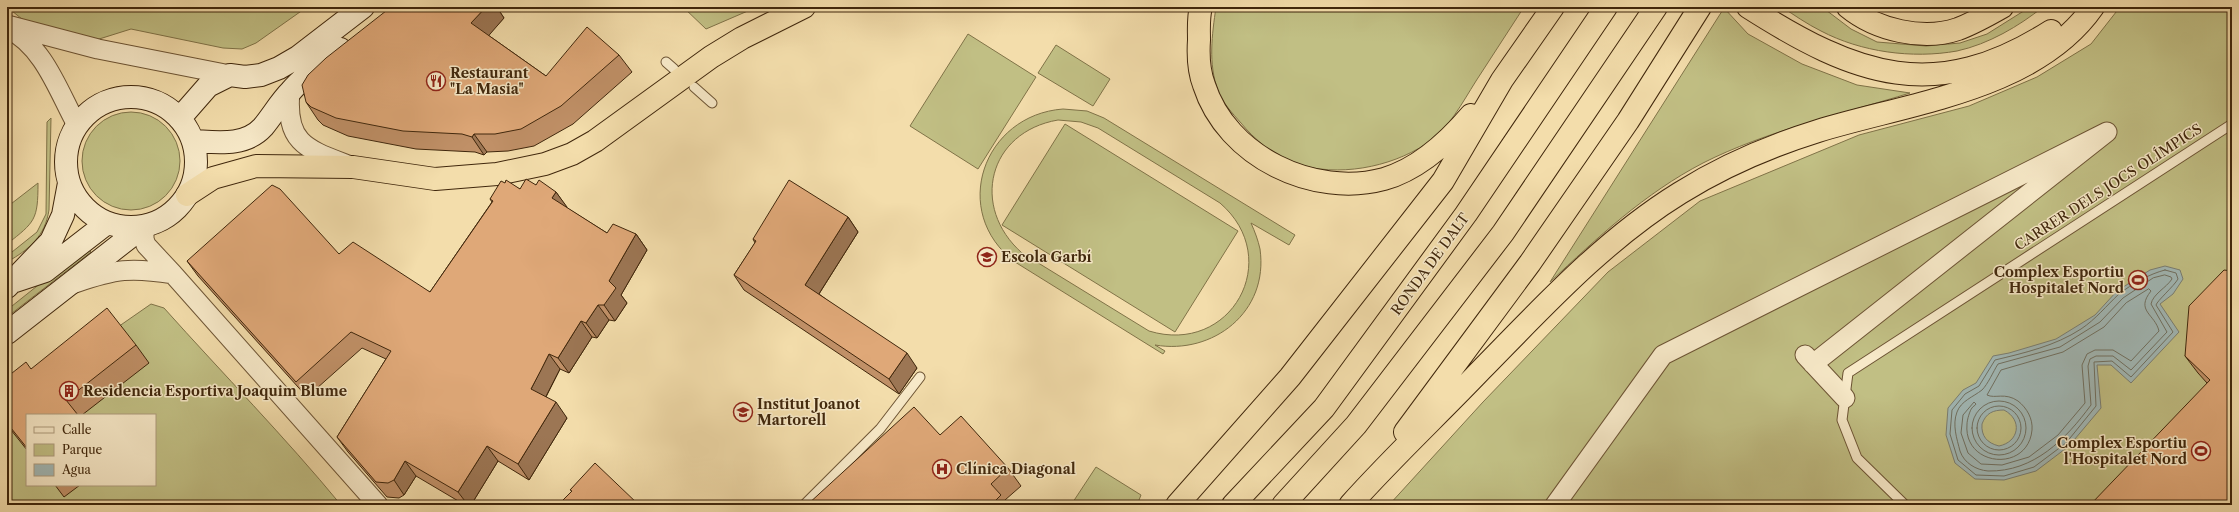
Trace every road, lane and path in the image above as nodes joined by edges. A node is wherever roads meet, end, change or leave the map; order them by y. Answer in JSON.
{"nodes":[{"id":1,"x":804,"y":7,"type":"edge"},
{"id":2,"x":1201,"y":7,"type":"edge"},
{"id":3,"x":1553,"y":7,"type":"edge"},
{"id":4,"x":1606,"y":7,"type":"edge"},
{"id":5,"x":1656,"y":7,"type":"edge"},
{"id":6,"x":1700,"y":7,"type":"edge"},
{"id":7,"x":1748,"y":7,"type":"edge"},
{"id":8,"x":1848,"y":7,"type":"edge"},
{"id":9,"x":2002,"y":7,"type":"edge"},
{"id":10,"x":2084,"y":7,"type":"edge"},
{"id":11,"x":2093,"y":7,"type":"edge"},
{"id":12,"x":372,"y":12,"type":"edge"},
{"id":13,"x":7,"y":25,"type":"edge"},
{"id":14,"x":7,"y":29,"type":"edge"},
{"id":15,"x":666,"y":62,"type":"dead end"},
{"id":16,"x":674,"y":69,"type":"dead end"},
{"id":17,"x":230,"y":75,"type":"junction"},
{"id":18,"x":1502,"y":80,"type":"junction"},
{"id":19,"x":694,"y":87,"type":"dead end"},
{"id":20,"x":290,"y":91,"type":"junction"},
{"id":21,"x":712,"y":104,"type":"dead end"},
{"id":22,"x":180,"y":118,"type":"junction"},
{"id":23,"x":2232,"y":124,"type":"edge"},
{"id":24,"x":77,"y":125,"type":"junction"},
{"id":25,"x":193,"y":141,"type":"junction"},
{"id":26,"x":353,"y":167,"type":"junction"},
{"id":27,"x":69,"y":183,"type":"junction"},
{"id":28,"x":187,"y":195,"type":"junction"},
{"id":29,"x":107,"y":223,"type":"junction"},
{"id":30,"x":144,"y":226,"type":"junction"},
{"id":31,"x":173,"y":274,"type":"junction"},
{"id":32,"x":11,"y":284,"type":"edge"},
{"id":33,"x":68,"y":286,"type":"junction"},
{"id":34,"x":7,"y":333,"type":"edge"},
{"id":35,"x":920,"y":378,"type":"dead end"},
{"id":36,"x":1845,"y":398,"type":"junction"},
{"id":37,"x":1352,"y":503,"type":"edge"},
{"id":38,"x":378,"y":505,"type":"edge"},
{"id":39,"x":804,"y":505,"type":"edge"},
{"id":40,"x":1177,"y":505,"type":"edge"},
{"id":41,"x":1232,"y":505,"type":"edge"},
{"id":42,"x":1283,"y":505,"type":"edge"},
{"id":43,"x":1555,"y":505,"type":"edge"},
{"id":44,"x":1905,"y":505,"type":"edge"}],
"edges":[{"from":1,"to":26,"type":"highway"},
{"from":2,"to":18,"type":"highway"},
{"from":3,"to":18,"type":"highway"},
{"from":4,"to":41,"type":"highway","name":"RONDA DE DALT"},
{"from":5,"to":42,"type":"highway"},
{"from":6,"to":37,"type":"highway"},
{"from":7,"to":10,"type":"highway"},
{"from":8,"to":9,"type":"highway"},
{"from":11,"to":37,"type":"highway"},
{"from":12,"to":17,"type":"street"},
{"from":12,"to":20,"type":"street"},
{"from":13,"to":17,"type":"street"},
{"from":14,"to":24,"type":"street"},
{"from":15,"to":16,"type":"lane"},
{"from":17,"to":22,"type":"street"},
{"from":18,"to":40,"type":"highway"},
{"from":19,"to":21,"type":"lane"},
{"from":20,"to":25,"type":"street"},
{"from":20,"to":26,"type":"street"},
{"from":22,"to":24,"type":"street"},
{"from":22,"to":25,"type":"street"},
{"from":23,"to":36,"type":"lane","name":"CARRER DELS JOCS OLÍMPICS"},
{"from":24,"to":27,"type":"street"},
{"from":25,"to":28,"type":"street"},
{"from":26,"to":28,"type":"highway"},
{"from":27,"to":29,"type":"street"},
{"from":27,"to":32,"type":"street"},
{"from":28,"to":30,"type":"street"},
{"from":29,"to":30,"type":"street"},
{"from":29,"to":32,"type":"street"},
{"from":30,"to":31,"type":"street"},
{"from":30,"to":33,"type":"street"},
{"from":31,"to":33,"type":"street"},
{"from":31,"to":38,"type":"street"},
{"from":33,"to":34,"type":"street"},
{"from":35,"to":39,"type":"lane"},
{"from":36,"to":43,"type":"street"},
{"from":36,"to":44,"type":"lane","name":"CARRER DELS JOCS OLÍMPICS"}]}
